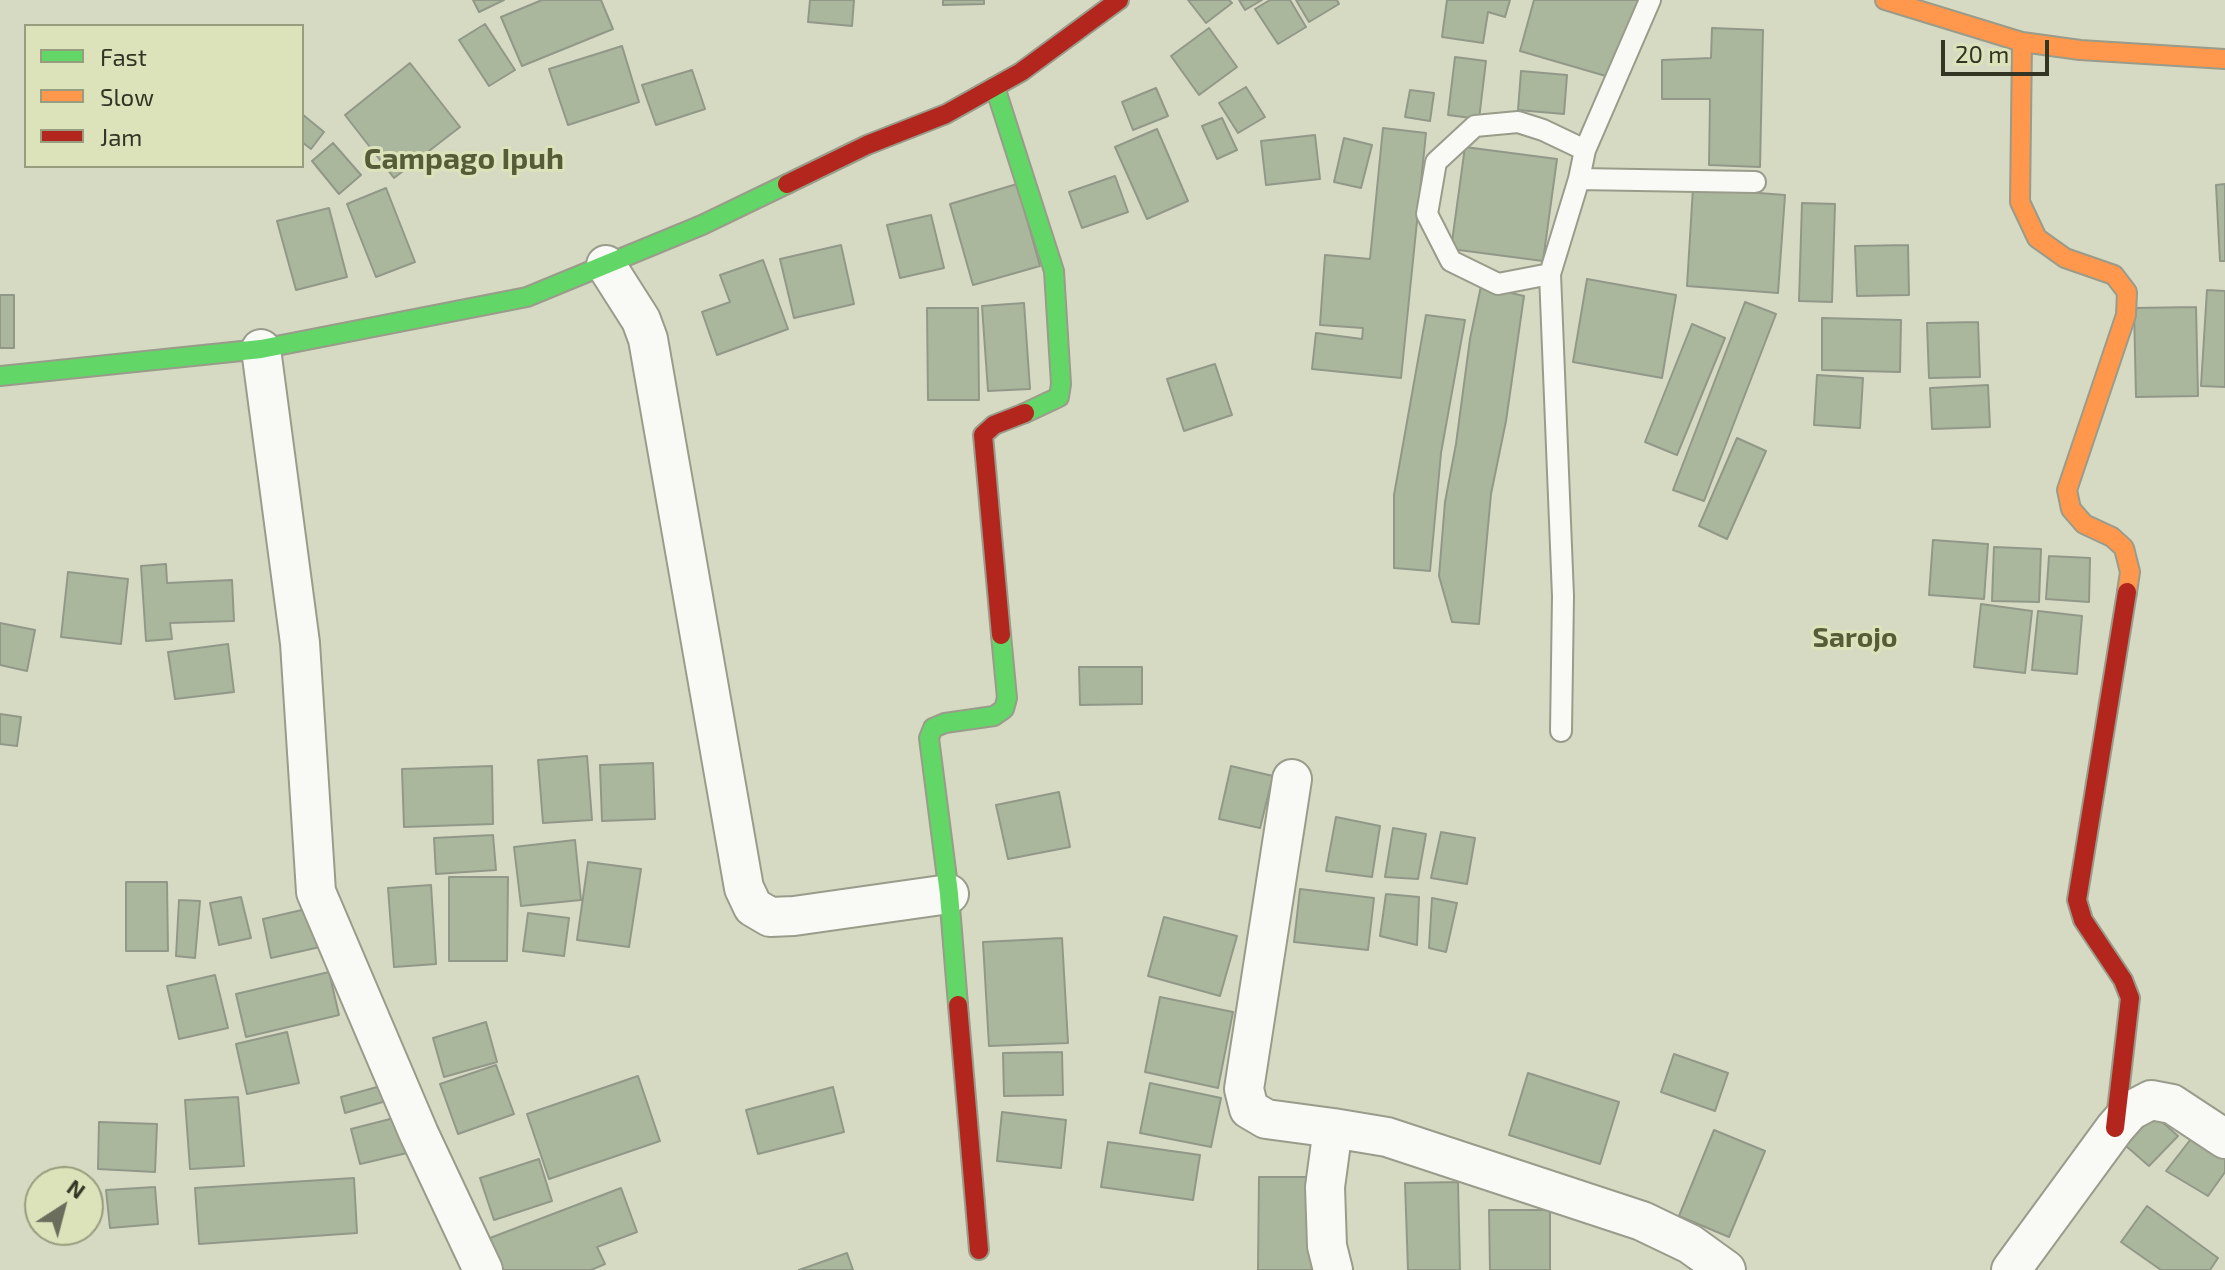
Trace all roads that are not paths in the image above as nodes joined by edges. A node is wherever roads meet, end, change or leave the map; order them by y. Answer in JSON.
{"nodes":[{"id":1,"x":1119,"y":0,"type":"edge"},
{"id":2,"x":1650,"y":0,"type":"edge"},
{"id":3,"x":1885,"y":0,"type":"edge"},
{"id":4,"x":2022,"y":42,"type":"junction"},
{"id":5,"x":2225,"y":59,"type":"edge"},
{"id":6,"x":995,"y":87,"type":"junction"},
{"id":7,"x":1585,"y":150,"type":"junction"},
{"id":8,"x":1579,"y":179,"type":"junction"},
{"id":9,"x":1755,"y":182,"type":"dead end"},
{"id":10,"x":606,"y":265,"type":"junction"},
{"id":11,"x":1550,"y":274,"type":"junction"},
{"id":12,"x":261,"y":349,"type":"junction"},
{"id":13,"x":0,"y":376,"type":"edge"},
{"id":14,"x":1561,"y":731,"type":"dead end"},
{"id":15,"x":1292,"y":779,"type":"dead end"},
{"id":16,"x":949,"y":894,"type":"junction"},
{"id":17,"x":2218,"y":1121,"type":"edge"},
{"id":18,"x":1333,"y":1128,"type":"junction"},
{"id":19,"x":2115,"y":1128,"type":"junction"},
{"id":20,"x":979,"y":1250,"type":"dead end"},
{"id":21,"x":483,"y":1270,"type":"edge"},
{"id":22,"x":1333,"y":1270,"type":"edge"},
{"id":23,"x":1726,"y":1270,"type":"edge"},
{"id":24,"x":2011,"y":1270,"type":"edge"}],
"edges":[{"from":1,"to":6,"type":"street"},
{"from":2,"to":7,"type":"lane"},
{"from":3,"to":4,"type":"street"},
{"from":4,"to":5,"type":"street"},
{"from":4,"to":19,"type":"street"},
{"from":6,"to":10,"type":"street"},
{"from":6,"to":16,"type":"street"},
{"from":7,"to":8,"type":"lane"},
{"from":7,"to":11,"type":"lane"},
{"from":8,"to":9,"type":"lane"},
{"from":8,"to":11,"type":"lane"},
{"from":10,"to":12,"type":"street"},
{"from":10,"to":16,"type":"street"},
{"from":11,"to":14,"type":"lane"},
{"from":12,"to":13,"type":"street"},
{"from":12,"to":21,"type":"street"},
{"from":15,"to":18,"type":"street"},
{"from":16,"to":20,"type":"street"},
{"from":17,"to":19,"type":"street"},
{"from":18,"to":22,"type":"street"},
{"from":18,"to":23,"type":"street"},
{"from":19,"to":24,"type":"street"}]}
